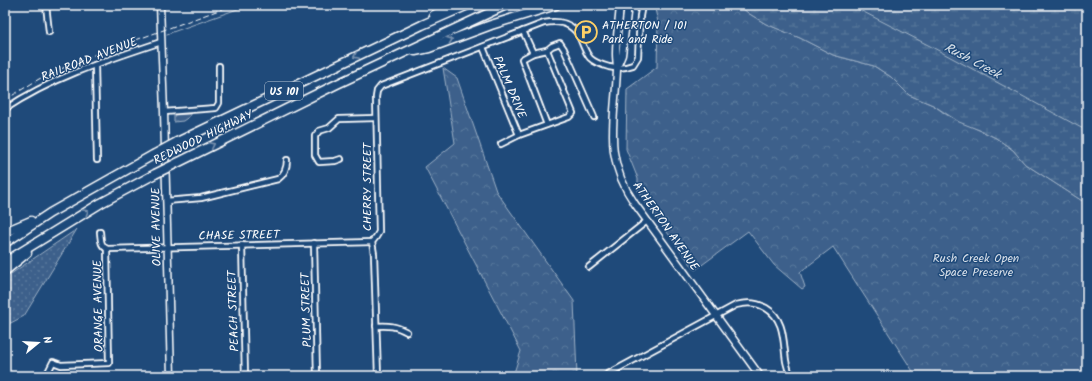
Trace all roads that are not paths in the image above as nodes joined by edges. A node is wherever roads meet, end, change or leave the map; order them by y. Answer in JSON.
{"nodes":[{"id":1,"x":46,"y":5,"type":"edge"},
{"id":2,"x":160,"y":5,"type":"edge"},
{"id":3,"x":452,"y":5,"type":"edge"},
{"id":4,"x":468,"y":5,"type":"edge"},
{"id":5,"x":506,"y":5,"type":"edge"},
{"id":6,"x":556,"y":5,"type":"edge"},
{"id":7,"x":620,"y":5,"type":"edge"},
{"id":8,"x":628,"y":5,"type":"edge"},
{"id":9,"x":642,"y":5,"type":"edge"},
{"id":10,"x":422,"y":25,"type":"junction"},
{"id":11,"x":523,"y":31,"type":"junction"},
{"id":12,"x":49,"y":32,"type":"dead end"},
{"id":13,"x":161,"y":42,"type":"junction"},
{"id":14,"x":483,"y":47,"type":"junction"},
{"id":15,"x":547,"y":50,"type":"junction"},
{"id":16,"x":533,"y":53,"type":"junction"},
{"id":17,"x":399,"y":55,"type":"junction"},
{"id":18,"x":95,"y":64,"type":"junction"},
{"id":19,"x":219,"y":66,"type":"dead end"},
{"id":20,"x":617,"y":68,"type":"junction"},
{"id":21,"x":5,"y":109,"type":"edge"},
{"id":22,"x":164,"y":112,"type":"junction"},
{"id":23,"x":594,"y":117,"type":"dead end"},
{"id":24,"x":376,"y":118,"type":"junction"},
{"id":25,"x":548,"y":125,"type":"junction"},
{"id":26,"x":519,"y":135,"type":"junction"},
{"id":27,"x":501,"y":144,"type":"dead end"},
{"id":28,"x":341,"y":159,"type":"dead end"},
{"id":29,"x":97,"y":160,"type":"dead end"},
{"id":30,"x":287,"y":160,"type":"dead end"},
{"id":31,"x":166,"y":201,"type":"junction"},
{"id":32,"x":50,"y":213,"type":"junction"},
{"id":33,"x":647,"y":221,"type":"junction"},
{"id":34,"x":5,"y":232,"type":"edge"},
{"id":35,"x":100,"y":232,"type":"dead end"},
{"id":36,"x":42,"y":239,"type":"junction"},
{"id":37,"x":372,"y":242,"type":"junction"},
{"id":38,"x":5,"y":243,"type":"edge"},
{"id":39,"x":314,"y":243,"type":"junction"},
{"id":40,"x":242,"y":245,"type":"junction"},
{"id":41,"x":167,"y":247,"type":"junction"},
{"id":42,"x":107,"y":249,"type":"junction"},
{"id":43,"x":5,"y":262,"type":"edge"},
{"id":44,"x":589,"y":267,"type":"dead end"},
{"id":45,"x":5,"y":271,"type":"edge"},
{"id":46,"x":716,"y":316,"type":"junction"},
{"id":47,"x":376,"y":326,"type":"junction"},
{"id":48,"x":407,"y":332,"type":"dead end"},
{"id":49,"x":46,"y":376,"type":"edge"},
{"id":50,"x":171,"y":376,"type":"edge"},
{"id":51,"x":245,"y":376,"type":"edge"},
{"id":52,"x":317,"y":376,"type":"edge"},
{"id":53,"x":378,"y":376,"type":"edge"},
{"id":54,"x":606,"y":376,"type":"edge"},
{"id":55,"x":760,"y":376,"type":"edge"},
{"id":56,"x":790,"y":376,"type":"edge"}],
"edges":[{"from":1,"to":12,"type":"street"},
{"from":2,"to":13,"type":"main road","name":"OLIVE AVENUE"},
{"from":3,"to":10,"type":"highway"},
{"from":4,"to":10,"type":"highway","name":"REDWOOD HIGHWAY","number":"US 101"},
{"from":5,"to":17,"type":"highway","name":"REDWOOD HIGHWAY","number":"US 101"},
{"from":17,"to":6,"type":"highway","one_way":true},
{"from":7,"to":20,"type":"main road","name":"ATHERTON AVENUE"},
{"from":8,"to":20,"type":"main road","name":"ATHERTON AVENUE"},
{"from":9,"to":20,"type":"street"},
{"from":10,"to":32,"type":"highway","name":"REDWOOD HIGHWAY","number":"US 101","one_way":true,"bridge":true},
{"from":11,"to":14,"type":"street","name":"CHERRY STREET"},
{"from":11,"to":16,"type":"street"},
{"from":11,"to":20,"type":"street","name":"CHERRY STREET"},
{"from":13,"to":18,"type":"street","name":"RAILROAD AVENUE"},
{"from":13,"to":22,"type":"main road","name":"OLIVE AVENUE"},
{"from":14,"to":24,"type":"street","name":"CHERRY STREET"},
{"from":14,"to":26,"type":"street","name":"PALM DRIVE"},
{"from":15,"to":16,"type":"street"},
{"from":15,"to":23,"type":"street"},
{"from":15,"to":25,"type":"street"},
{"from":16,"to":25,"type":"street"},
{"from":36,"to":17,"type":"highway","name":"REDWOOD HIGHWAY","number":"US 101","one_way":true,"bridge":true},
{"from":18,"to":21,"type":"street","name":"RAILROAD AVENUE"},
{"from":18,"to":29,"type":"street"},
{"from":19,"to":22,"type":"street"},
{"from":20,"to":33,"type":"main road","name":"ATHERTON AVENUE"},
{"from":22,"to":31,"type":"main road","name":"OLIVE AVENUE"},
{"from":24,"to":28,"type":"street"},
{"from":24,"to":37,"type":"street","name":"CHERRY STREET"},
{"from":25,"to":26,"type":"street"},
{"from":26,"to":27,"type":"street"},
{"from":30,"to":31,"type":"street"},
{"from":31,"to":41,"type":"main road","name":"OLIVE AVENUE"},
{"from":32,"to":34,"type":"highway"},
{"from":32,"to":38,"type":"highway","name":"REDWOOD HIGHWAY","number":"US 101"},
{"from":33,"to":44,"type":"street"},
{"from":33,"to":46,"type":"main road","name":"ATHERTON AVENUE"},
{"from":35,"to":42,"type":"street"},
{"from":36,"to":43,"type":"highway","name":"REDWOOD HIGHWAY","number":"US 101"},
{"from":36,"to":45,"type":"highway"},
{"from":37,"to":39,"type":"street","name":"CHASE STREET"},
{"from":37,"to":47,"type":"street","name":"CHERRY STREET"},
{"from":39,"to":40,"type":"street","name":"CHASE STREET"},
{"from":39,"to":52,"type":"street","name":"PLUM STREET"},
{"from":40,"to":41,"type":"street","name":"CHASE STREET"},
{"from":40,"to":51,"type":"street","name":"PEACH STREET"},
{"from":41,"to":42,"type":"street","name":"CHASE STREET"},
{"from":41,"to":50,"type":"main road","name":"OLIVE AVENUE"},
{"from":42,"to":49,"type":"street","name":"ORANGE AVENUE"},
{"from":46,"to":54,"type":"street"},
{"from":46,"to":55,"type":"main road","name":"ATHERTON AVENUE"},
{"from":46,"to":56,"type":"street"},
{"from":47,"to":48,"type":"street"},
{"from":47,"to":53,"type":"street","name":"CHERRY STREET"}]}
